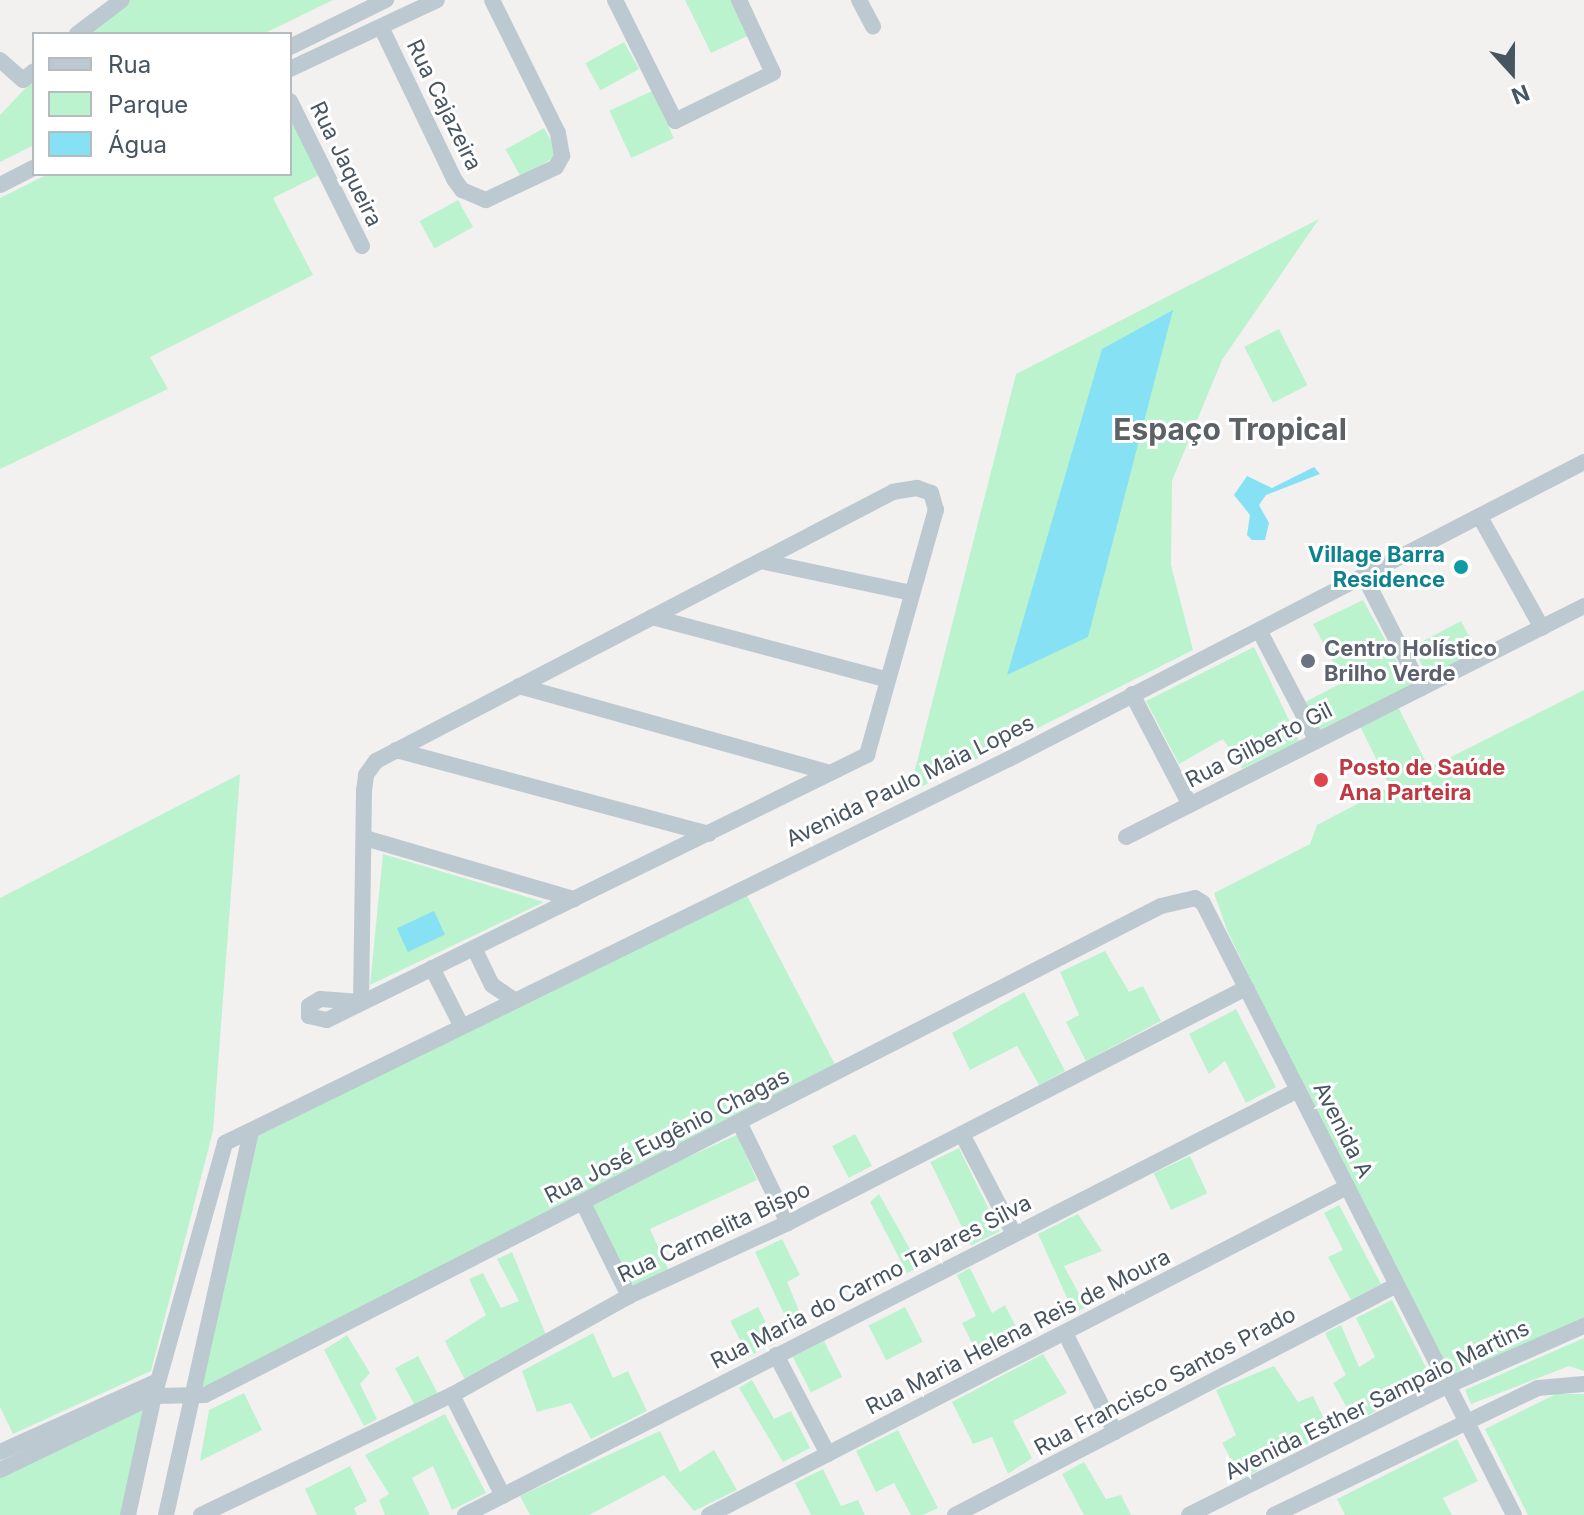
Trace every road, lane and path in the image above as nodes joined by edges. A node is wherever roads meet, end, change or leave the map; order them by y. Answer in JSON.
{"nodes":[{"id":1,"x":122,"y":0,"type":"edge"},
{"id":2,"x":386,"y":0,"type":"edge"},
{"id":3,"x":437,"y":0,"type":"edge"},
{"id":4,"x":492,"y":0,"type":"edge"},
{"id":5,"x":615,"y":0,"type":"edge"},
{"id":6,"x":739,"y":0,"type":"edge"},
{"id":7,"x":859,"y":0,"type":"edge"},
{"id":8,"x":873,"y":26,"type":"dead end"},
{"id":9,"x":381,"y":27,"type":"junction"},
{"id":10,"x":80,"y":32,"type":"edge"},
{"id":11,"x":292,"y":46,"type":"edge"},
{"id":12,"x":0,"y":60,"type":"edge"},
{"id":13,"x":292,"y":68,"type":"edge"},
{"id":14,"x":32,"y":73,"type":"edge"},
{"id":15,"x":292,"y":105,"type":"edge"},
{"id":16,"x":32,"y":169,"type":"edge"},
{"id":17,"x":0,"y":185,"type":"edge"},
{"id":18,"x":362,"y":246,"type":"dead end"},
{"id":19,"x":1584,"y":462,"type":"edge"},
{"id":20,"x":1480,"y":517,"type":"junction"},
{"id":21,"x":761,"y":561,"type":"junction"},
{"id":22,"x":1364,"y":576,"type":"junction"},
{"id":23,"x":912,"y":593,"type":"junction"},
{"id":24,"x":1584,"y":606,"type":"edge"},
{"id":25,"x":652,"y":617,"type":"junction"},
{"id":26,"x":1542,"y":628,"type":"junction"},
{"id":27,"x":1259,"y":630,"type":"junction"},
{"id":28,"x":888,"y":680,"type":"junction"},
{"id":29,"x":519,"y":686,"type":"junction"},
{"id":30,"x":1421,"y":688,"type":"junction"},
{"id":31,"x":1132,"y":694,"type":"junction"},
{"id":32,"x":1317,"y":741,"type":"junction"},
{"id":33,"x":396,"y":750,"type":"junction"},
{"id":34,"x":830,"y":773,"type":"junction"},
{"id":35,"x":1190,"y":805,"type":"junction"},
{"id":36,"x":709,"y":834,"type":"junction"},
{"id":37,"x":1126,"y":837,"type":"dead end"},
{"id":38,"x":365,"y":838,"type":"junction"},
{"id":39,"x":1195,"y":898,"type":"joint"},
{"id":40,"x":574,"y":899,"type":"junction"},
{"id":41,"x":474,"y":948,"type":"junction"},
{"id":42,"x":432,"y":968,"type":"junction"},
{"id":43,"x":1246,"y":988,"type":"junction"},
{"id":44,"x":536,"y":989,"type":"junction"},
{"id":45,"x":498,"y":991,"type":"junction"},
{"id":46,"x":514,"y":1000,"type":"junction"},
{"id":47,"x":461,"y":1025,"type":"junction"},
{"id":48,"x":1298,"y":1090,"type":"junction"},
{"id":49,"x":740,"y":1124,"type":"junction"},
{"id":50,"x":251,"y":1131,"type":"junction"},
{"id":51,"x":962,"y":1134,"type":"junction"},
{"id":52,"x":1347,"y":1187,"type":"junction"},
{"id":53,"x":583,"y":1203,"type":"junction"},
{"id":54,"x":788,"y":1223,"type":"junction"},
{"id":55,"x":1014,"y":1234,"type":"junction"},
{"id":56,"x":1396,"y":1285,"type":"junction"},
{"id":57,"x":629,"y":1296,"type":"junction"},
{"id":58,"x":1584,"y":1326,"type":"edge"},
{"id":59,"x":1065,"y":1333,"type":"junction"},
{"id":60,"x":776,"y":1355,"type":"junction"},
{"id":61,"x":1584,"y":1384,"type":"edge"},
{"id":62,"x":1447,"y":1386,"type":"junction"},
{"id":63,"x":156,"y":1388,"type":"junction"},
{"id":64,"x":191,"y":1395,"type":"junction"},
{"id":65,"x":452,"y":1395,"type":"junction"},
{"id":66,"x":1464,"y":1420,"type":"junction"},
{"id":67,"x":1115,"y":1432,"type":"junction"},
{"id":68,"x":0,"y":1452,"type":"edge"},
{"id":69,"x":828,"y":1454,"type":"junction"},
{"id":70,"x":0,"y":1470,"type":"edge"},
{"id":71,"x":503,"y":1496,"type":"junction"},
{"id":72,"x":128,"y":1515,"type":"edge"},
{"id":73,"x":166,"y":1515,"type":"edge"},
{"id":74,"x":201,"y":1515,"type":"edge"},
{"id":75,"x":465,"y":1515,"type":"edge"},
{"id":76,"x":709,"y":1515,"type":"edge"},
{"id":77,"x":955,"y":1515,"type":"edge"},
{"id":78,"x":1189,"y":1515,"type":"edge"},
{"id":79,"x":1274,"y":1515,"type":"edge"},
{"id":80,"x":1514,"y":1515,"type":"edge"}],
"edges":[{"from":1,"to":10,"type":"street"},
{"from":2,"to":11,"type":"street"},
{"from":3,"to":9,"type":"street"},
{"from":4,"to":9,"type":"street","name":"Rua Cajazeira"},
{"from":5,"to":6,"type":"street"},
{"from":7,"to":8,"type":"street"},
{"from":9,"to":13,"type":"street"},
{"from":12,"to":14,"type":"street"},
{"from":15,"to":18,"type":"street","name":"Rua Jaqueira"},
{"from":16,"to":17,"type":"street"},
{"from":19,"to":20,"type":"street","name":"Avenida Paulo Maia Lopes"},
{"from":20,"to":22,"type":"street","name":"Avenida Paulo Maia Lopes"},
{"from":20,"to":26,"type":"street"},
{"from":21,"to":23,"type":"street"},
{"from":21,"to":23,"type":"street"},
{"from":21,"to":25,"type":"street"},
{"from":22,"to":27,"type":"street","name":"Avenida Paulo Maia Lopes"},
{"from":22,"to":30,"type":"street"},
{"from":23,"to":28,"type":"street"},
{"from":24,"to":26,"type":"street","name":"Rua Gilberto Gil"},
{"from":25,"to":28,"type":"street"},
{"from":25,"to":29,"type":"street"},
{"from":26,"to":30,"type":"street","name":"Rua Gilberto Gil"},
{"from":27,"to":31,"type":"street","name":"Avenida Paulo Maia Lopes"},
{"from":27,"to":32,"type":"street"},
{"from":28,"to":34,"type":"street"},
{"from":29,"to":33,"type":"street"},
{"from":29,"to":34,"type":"street"},
{"from":30,"to":32,"type":"street","name":"Rua Gilberto Gil"},
{"from":31,"to":35,"type":"street"},
{"from":31,"to":44,"type":"street","name":"Avenida Paulo Maia Lopes"},
{"from":32,"to":35,"type":"street","name":"Rua Gilberto Gil"},
{"from":33,"to":36,"type":"street"},
{"from":33,"to":38,"type":"street"},
{"from":34,"to":36,"type":"street"},
{"from":35,"to":37,"type":"street","name":"Rua Gilberto Gil"},
{"from":36,"to":40,"type":"street"},
{"from":38,"to":40,"type":"street"},
{"from":38,"to":42,"type":"street"},
{"from":39,"to":43,"type":"street","name":"Avenida A"},
{"from":39,"to":49,"type":"street","name":"Rua José Eugênio Chagas"},
{"from":40,"to":41,"type":"street"},
{"from":41,"to":42,"type":"street"},
{"from":41,"to":45,"type":"street"},
{"from":42,"to":47,"type":"street"},
{"from":43,"to":48,"type":"street","name":"Avenida A"},
{"from":43,"to":51,"type":"street","name":"Rua Carmelita Bispo"},
{"from":44,"to":45,"type":"street"},
{"from":44,"to":46,"type":"street","name":"Avenida Paulo Maia Lopes"},
{"from":45,"to":46,"type":"street"},
{"from":46,"to":47,"type":"street","name":"Avenida Paulo Maia Lopes"},
{"from":47,"to":50,"type":"street","name":"Avenida Paulo Maia Lopes"},
{"from":48,"to":52,"type":"street","name":"Avenida A"},
{"from":48,"to":55,"type":"street","name":"Rua Maria do Carmo Tavares Silva"},
{"from":49,"to":53,"type":"street","name":"Rua José Eugênio Chagas"},
{"from":49,"to":54,"type":"street"},
{"from":50,"to":63,"type":"street","name":"Avenida Paulo Maia Lopes"},
{"from":50,"to":64,"type":"street"},
{"from":51,"to":54,"type":"street","name":"Rua Carmelita Bispo"},
{"from":51,"to":55,"type":"street"},
{"from":52,"to":56,"type":"street","name":"Avenida A"},
{"from":52,"to":59,"type":"street","name":"Rua Maria Helena Reis de Moura"},
{"from":53,"to":57,"type":"street"},
{"from":53,"to":64,"type":"street","name":"Rua José Eugênio Chagas"},
{"from":54,"to":57,"type":"street","name":"Rua Carmelita Bispo"},
{"from":55,"to":60,"type":"street","name":"Rua Maria do Carmo Tavares Silva"},
{"from":56,"to":62,"type":"street","name":"Avenida A"},
{"from":56,"to":67,"type":"street","name":"Rua Francisco Santos Prado"},
{"from":57,"to":65,"type":"street","name":"Rua Carmelita Bispo"},
{"from":58,"to":62,"type":"street","name":"Avenida Esther Sampaio Martins"},
{"from":59,"to":67,"type":"street"},
{"from":59,"to":69,"type":"street","name":"Rua Maria Helena Reis de Moura"},
{"from":60,"to":69,"type":"street"},
{"from":60,"to":71,"type":"street","name":"Rua Maria do Carmo Tavares Silva"},
{"from":61,"to":66,"type":"street"},
{"from":62,"to":66,"type":"street","name":"Avenida A"},
{"from":62,"to":78,"type":"street","name":"Avenida Esther Sampaio Martins"},
{"from":63,"to":64,"type":"street","name":"Rua José Eugênio Chagas"},
{"from":63,"to":68,"type":"street"},
{"from":63,"to":70,"type":"street"},
{"from":63,"to":72,"type":"street","name":"Avenida Paulo Maia Lopes"},
{"from":64,"to":73,"type":"street"},
{"from":65,"to":71,"type":"street"},
{"from":65,"to":74,"type":"street","name":"Rua Carmelita Bispo"},
{"from":66,"to":79,"type":"street"},
{"from":66,"to":80,"type":"street","name":"Avenida A"},
{"from":67,"to":77,"type":"street","name":"Rua Francisco Santos Prado"},
{"from":69,"to":76,"type":"street","name":"Rua Maria Helena Reis de Moura"},
{"from":71,"to":75,"type":"street","name":"Rua Maria do Carmo Tavares Silva"}]}
